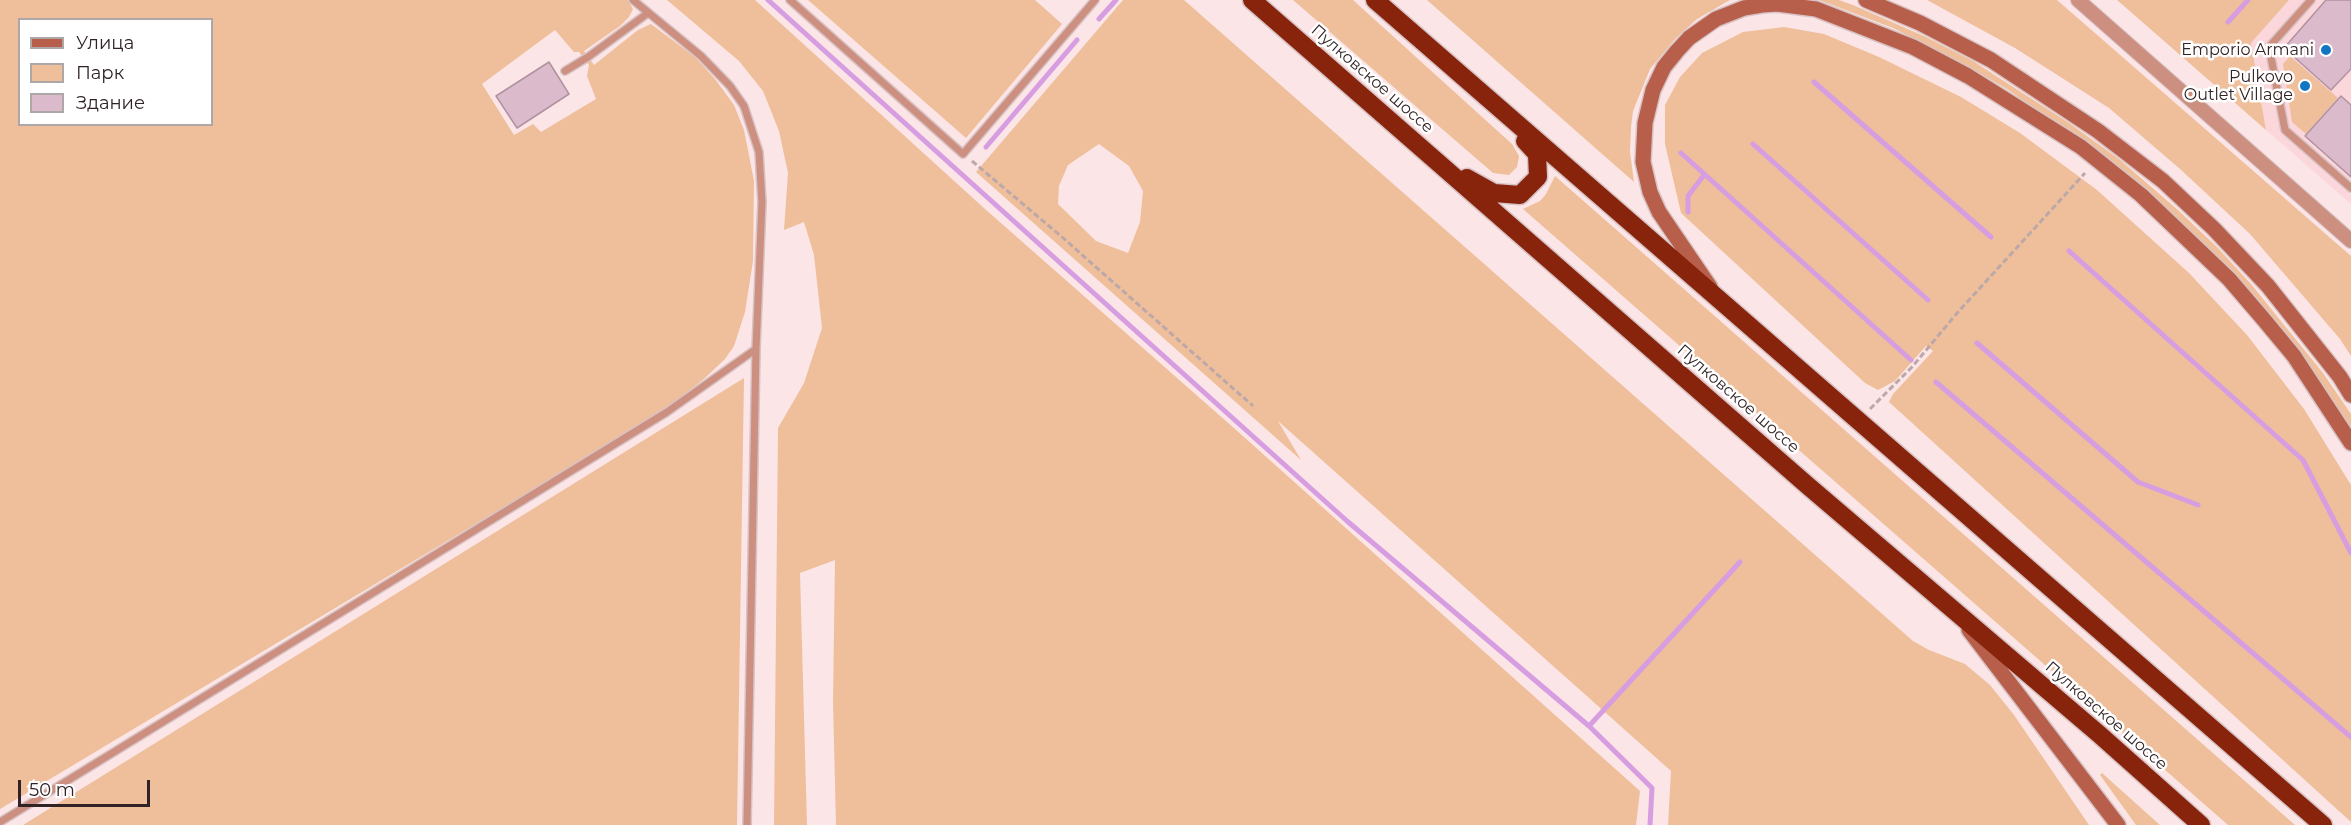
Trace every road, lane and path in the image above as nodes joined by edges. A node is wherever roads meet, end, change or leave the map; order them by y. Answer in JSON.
{"nodes":[{"id":1,"x":633,"y":0,"type":"edge"},
{"id":2,"x":790,"y":0,"type":"edge"},
{"id":3,"x":1095,"y":0,"type":"edge"},
{"id":4,"x":1252,"y":0,"type":"edge"},
{"id":5,"x":1375,"y":0,"type":"edge"},
{"id":6,"x":1866,"y":0,"type":"edge"},
{"id":7,"x":2078,"y":0,"type":"edge"},
{"id":8,"x":2311,"y":0,"type":"edge"},
{"id":9,"x":648,"y":13,"type":"junction"},
{"id":10,"x":565,"y":71,"type":"dead end"},
{"id":11,"x":1499,"y":110,"type":"junction"},
{"id":12,"x":963,"y":154,"type":"junction"},
{"id":13,"x":1437,"y":162,"type":"junction"},
{"id":14,"x":2085,"y":173,"type":"dead end"},
{"id":15,"x":2351,"y":188,"type":"edge"},
{"id":16,"x":2351,"y":241,"type":"edge"},
{"id":17,"x":1720,"y":302,"type":"junction"},
{"id":18,"x":756,"y":349,"type":"junction"},
{"id":19,"x":2351,"y":395,"type":"edge"},
{"id":20,"x":1876,"y":403,"type":"dead end"},
{"id":21,"x":1253,"y":406,"type":"dead end"},
{"id":22,"x":2351,"y":443,"type":"edge"},
{"id":23,"x":1955,"y":613,"type":"junction"},
{"id":24,"x":0,"y":822,"type":"edge"},
{"id":25,"x":747,"y":825,"type":"edge"},
{"id":26,"x":2118,"y":825,"type":"edge"},
{"id":27,"x":2201,"y":825,"type":"edge"},
{"id":28,"x":2323,"y":825,"type":"edge"}],
"edges":[{"from":1,"to":9,"type":"lane"},
{"from":2,"to":12,"type":"lane"},
{"from":3,"to":12,"type":"lane"},
{"from":4,"to":13,"type":"highway","name":"Пулковское шоссе"},
{"from":5,"to":11,"type":"highway"},
{"from":6,"to":19,"type":"main road"},
{"from":7,"to":16,"type":"street"},
{"from":8,"to":15,"type":"lane"},
{"from":9,"to":10,"type":"lane"},
{"from":9,"to":18,"type":"lane"},
{"from":11,"to":13,"type":"highway"},
{"from":11,"to":17,"type":"highway"},
{"from":12,"to":21,"type":"path"},
{"from":13,"to":23,"type":"highway","name":"Пулковское шоссе"},
{"from":14,"to":20,"type":"path"},
{"from":17,"to":22,"type":"main road"},
{"from":17,"to":28,"type":"highway"},
{"from":18,"to":24,"type":"lane"},
{"from":18,"to":25,"type":"lane"},
{"from":23,"to":26,"type":"main road"},
{"from":23,"to":27,"type":"highway","name":"Пулковское шоссе"}]}
